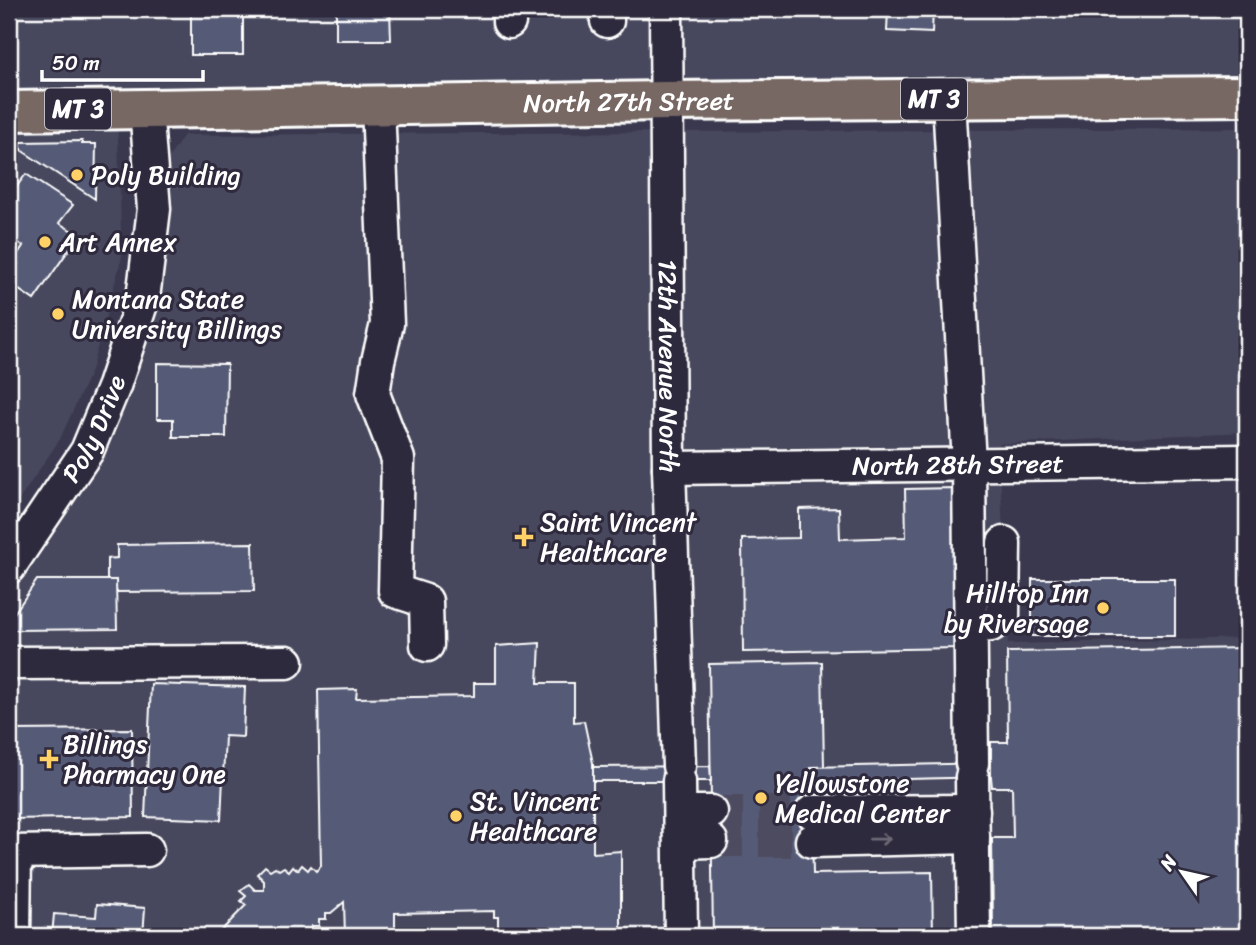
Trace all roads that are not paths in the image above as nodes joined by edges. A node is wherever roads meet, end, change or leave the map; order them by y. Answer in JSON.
{"nodes":[{"id":1,"x":666,"y":9,"type":"edge"},
{"id":2,"x":1247,"y":96,"type":"edge"},
{"id":3,"x":949,"y":99,"type":"junction"},
{"id":4,"x":668,"y":101,"type":"junction"},
{"id":5,"x":378,"y":105,"type":"junction"},
{"id":6,"x":146,"y":108,"type":"junction"},
{"id":7,"x":9,"y":111,"type":"edge"},
{"id":8,"x":1247,"y":461,"type":"edge"},
{"id":9,"x":968,"y":464,"type":"junction"},
{"id":10,"x":670,"y":468,"type":"junction"},
{"id":11,"x":1004,"y":543,"type":"dead end"},
{"id":12,"x":9,"y":567,"type":"edge"},
{"id":13,"x":971,"y":626,"type":"junction"},
{"id":14,"x":427,"y":645,"type":"dead end"},
{"id":15,"x":287,"y":662,"type":"dead end"},
{"id":16,"x":9,"y":663,"type":"edge"},
{"id":17,"x":973,"y":824,"type":"junction"},
{"id":18,"x":812,"y":827,"type":"tunnel mouth"},
{"id":19,"x":147,"y":850,"type":"dead end"},
{"id":20,"x":12,"y":852,"type":"edge"},
{"id":21,"x":14,"y":936,"type":"edge"},
{"id":22,"x":681,"y":936,"type":"edge"},
{"id":23,"x":974,"y":936,"type":"edge"}],
"edges":[{"from":1,"to":4,"type":"street","name":"12th Avenue North"},
{"from":2,"to":3,"type":"main road","name":"North 27th Street","number":"MT 3"},
{"from":3,"to":4,"type":"main road","name":"North 27th Street","number":"MT 3"},
{"from":3,"to":9,"type":"street"},
{"from":4,"to":5,"type":"main road","name":"North 27th Street","number":"MT 3"},
{"from":4,"to":10,"type":"street","name":"12th Avenue North"},
{"from":5,"to":6,"type":"main road","name":"North 27th Street","number":"MT 3"},
{"from":5,"to":14,"type":"street"},
{"from":6,"to":7,"type":"main road","name":"North 27th Street","number":"MT 3"},
{"from":6,"to":12,"type":"street","name":"Poly Drive"},
{"from":8,"to":9,"type":"street","name":"North 28th Street"},
{"from":9,"to":10,"type":"street","name":"North 28th Street"},
{"from":9,"to":13,"type":"street"},
{"from":10,"to":22,"type":"street","name":"12th Avenue North"},
{"from":11,"to":13,"type":"street"},
{"from":13,"to":17,"type":"street"},
{"from":15,"to":16,"type":"street"},
{"from":17,"to":18,"type":"street"},
{"from":17,"to":23,"type":"street"},
{"from":19,"to":20,"type":"street"},
{"from":20,"to":21,"type":"street"}]}
